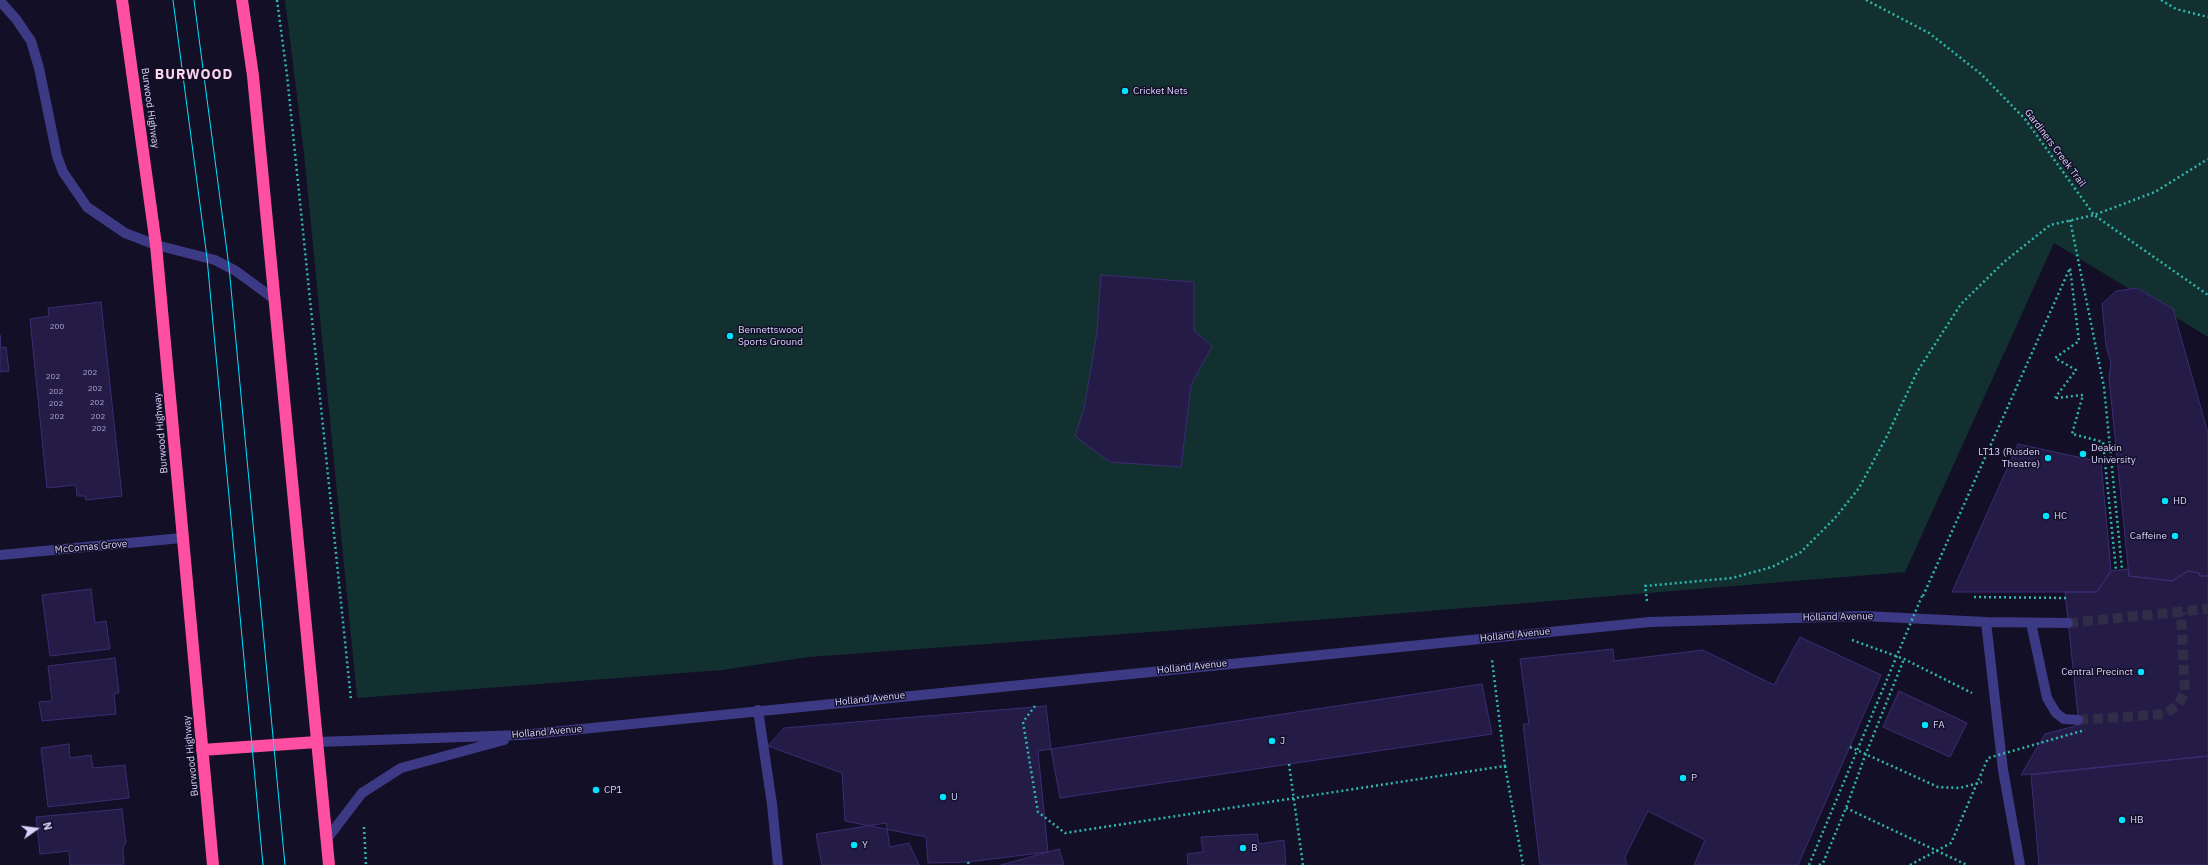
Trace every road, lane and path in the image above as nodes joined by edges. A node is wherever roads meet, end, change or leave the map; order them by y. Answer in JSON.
{"nodes":[{"id":1,"x":122,"y":0,"type":"edge"},
{"id":2,"x":242,"y":0,"type":"edge"},
{"id":3,"x":277,"y":0,"type":"edge"},
{"id":4,"x":1866,"y":0,"type":"edge"},
{"id":5,"x":2161,"y":0,"type":"edge"},
{"id":6,"x":0,"y":1,"type":"edge"},
{"id":7,"x":2208,"y":17,"type":"edge"},
{"id":8,"x":2208,"y":159,"type":"edge"},
{"id":9,"x":2094,"y":215,"type":"junction"},
{"id":10,"x":2070,"y":220,"type":"junction"},
{"id":11,"x":156,"y":245,"type":"junction"},
{"id":12,"x":2208,"y":295,"type":"edge"},
{"id":13,"x":274,"y":299,"type":"junction"},
{"id":14,"x":182,"y":538,"type":"junction"},
{"id":15,"x":0,"y":555,"type":"edge"},
{"id":16,"x":2122,"y":569,"type":"dead end"},
{"id":17,"x":2116,"y":570,"type":"dead end"},
{"id":18,"x":1922,"y":596,"type":"junction"},
{"id":19,"x":1930,"y":596,"type":"dead end"},
{"id":20,"x":1970,"y":597,"type":"dead end"},
{"id":21,"x":2066,"y":598,"type":"dead end"},
{"id":22,"x":1650,"y":622,"type":"junction"},
{"id":23,"x":1986,"y":622,"type":"junction"},
{"id":24,"x":2068,"y":623,"type":"tunnel mouth"},
{"id":25,"x":2030,"y":624,"type":"junction"},
{"id":26,"x":1846,"y":638,"type":"dead end"},
{"id":27,"x":1492,"y":655,"type":"dead end"},
{"id":28,"x":1904,"y":659,"type":"junction"},
{"id":29,"x":351,"y":700,"type":"dead end"},
{"id":30,"x":1995,"y":705,"type":"junction"},
{"id":31,"x":758,"y":710,"type":"junction"},
{"id":32,"x":2078,"y":720,"type":"tunnel mouth"},
{"id":33,"x":2085,"y":730,"type":"dead end"},
{"id":34,"x":522,"y":735,"type":"junction"},
{"id":35,"x":317,"y":742,"type":"junction"},
{"id":36,"x":1850,"y":748,"type":"dead end"},
{"id":37,"x":202,"y":750,"type":"junction"},
{"id":38,"x":1865,"y":756,"type":"junction"},
{"id":39,"x":1289,"y":764,"type":"dead end"},
{"id":40,"x":1505,"y":766,"type":"junction"},
{"id":41,"x":2003,"y":770,"type":"junction"},
{"id":42,"x":1294,"y":798,"type":"junction"},
{"id":43,"x":1846,"y":808,"type":"junction"},
{"id":44,"x":1038,"y":812,"type":"dead end"},
{"id":45,"x":364,"y":824,"type":"dead end"},
{"id":46,"x":326,"y":840,"type":"junction"},
{"id":47,"x":1821,"y":864,"type":"edge"},
{"id":48,"x":213,"y":865,"type":"edge"},
{"id":49,"x":329,"y":865,"type":"edge"},
{"id":50,"x":366,"y":865,"type":"edge"},
{"id":51,"x":778,"y":865,"type":"edge"},
{"id":52,"x":1303,"y":865,"type":"edge"},
{"id":53,"x":1523,"y":865,"type":"edge"},
{"id":54,"x":1809,"y":865,"type":"edge"},
{"id":55,"x":1910,"y":865,"type":"edge"},
{"id":56,"x":1967,"y":865,"type":"edge"},
{"id":57,"x":2020,"y":865,"type":"edge"}],
"edges":[{"from":1,"to":11,"type":"highway","name":"Burwood Highway"},
{"from":2,"to":13,"type":"highway"},
{"from":3,"to":29,"type":"path"},
{"from":4,"to":9,"type":"path","name":"Gardiners Creek Trail"},
{"from":5,"to":7,"type":"path"},
{"from":6,"to":11,"type":"street"},
{"from":8,"to":9,"type":"path"},
{"from":9,"to":10,"type":"path"},
{"from":9,"to":12,"type":"path","name":"Gardiners Creek Trail"},
{"from":10,"to":16,"type":"path"},
{"from":10,"to":22,"type":"path"},
{"from":11,"to":13,"type":"street"},
{"from":11,"to":14,"type":"highway","name":"Burwood Highway"},
{"from":13,"to":35,"type":"highway"},
{"from":14,"to":15,"type":"street","name":"McComas Grove"},
{"from":14,"to":37,"type":"highway","name":"Burwood Highway"},
{"from":17,"to":18,"type":"path"},
{"from":18,"to":19,"type":"path"},
{"from":18,"to":54,"type":"path","bridge":true},
{"from":20,"to":21,"type":"path"},
{"from":22,"to":23,"type":"street","name":"Holland Avenue"},
{"from":22,"to":31,"type":"street","name":"Holland Avenue"},
{"from":23,"to":25,"type":"street","name":"Holland Avenue"},
{"from":23,"to":30,"type":"street"},
{"from":24,"to":25,"type":"street","name":"Holland Avenue"},
{"from":25,"to":32,"type":"street"},
{"from":26,"to":28,"type":"path"},
{"from":27,"to":40,"type":"path"},
{"from":28,"to":30,"type":"path"},
{"from":28,"to":38,"type":"path"},
{"from":30,"to":41,"type":"street"},
{"from":31,"to":34,"type":"street","name":"Holland Avenue"},
{"from":31,"to":51,"type":"street"},
{"from":33,"to":55,"type":"path","bridge":true},
{"from":34,"to":35,"type":"street","name":"Holland Avenue"},
{"from":34,"to":46,"type":"street"},
{"from":35,"to":37,"type":"highway"},
{"from":35,"to":46,"type":"highway"},
{"from":36,"to":38,"type":"path"},
{"from":37,"to":48,"type":"highway","name":"Burwood Highway"},
{"from":38,"to":41,"type":"path"},
{"from":38,"to":43,"type":"path"},
{"from":39,"to":42,"type":"path"},
{"from":40,"to":42,"type":"path"},
{"from":40,"to":53,"type":"path"},
{"from":41,"to":57,"type":"street"},
{"from":42,"to":44,"type":"path"},
{"from":42,"to":52,"type":"path"},
{"from":43,"to":47,"type":"path"},
{"from":43,"to":56,"type":"path"},
{"from":45,"to":50,"type":"path"},
{"from":46,"to":49,"type":"highway"}]}
